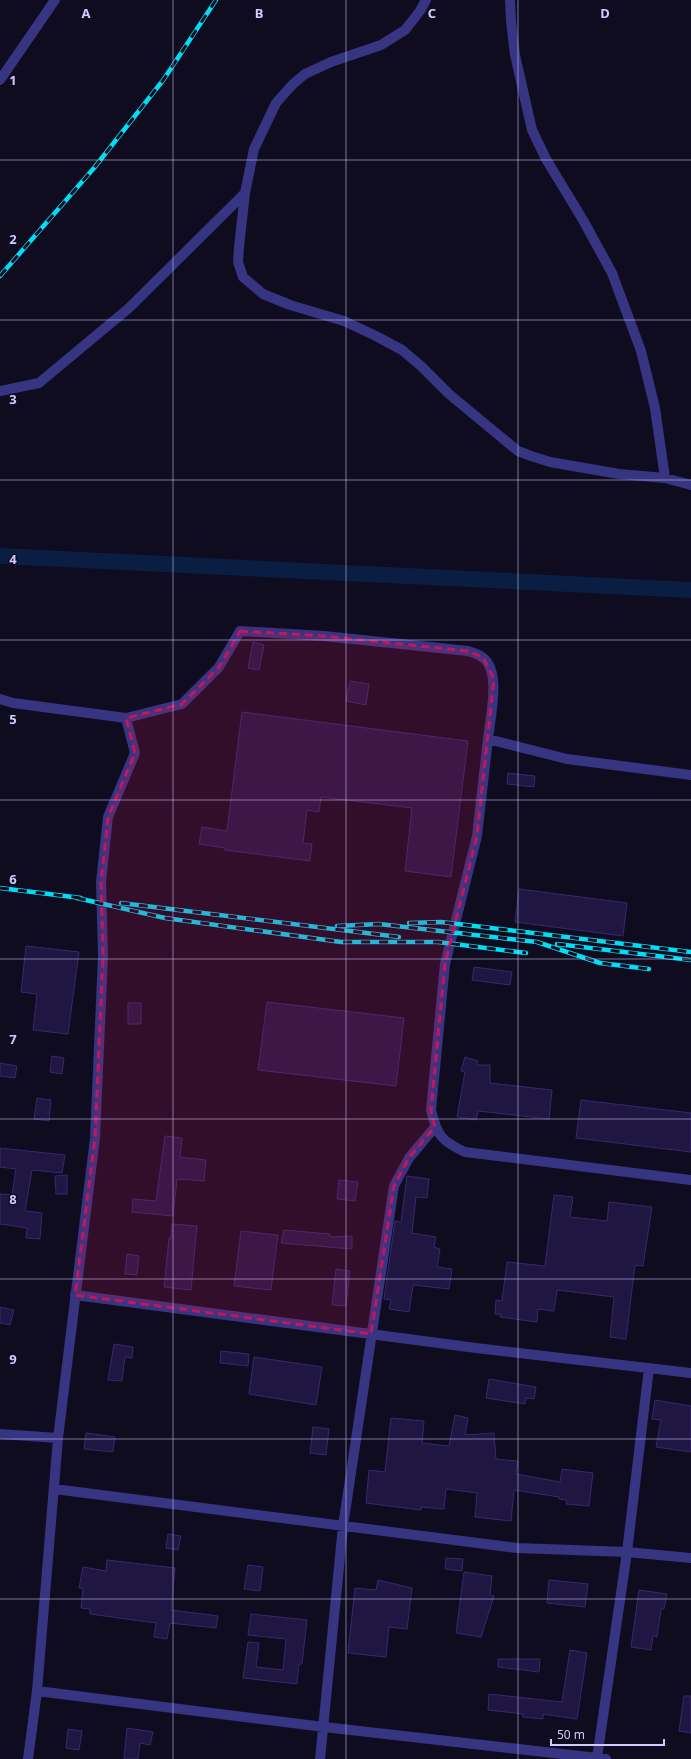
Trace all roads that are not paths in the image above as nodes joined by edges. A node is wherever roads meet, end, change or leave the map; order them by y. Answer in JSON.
{"nodes":[{"id":1,"x":55,"y":0,"type":"edge"},
{"id":2,"x":426,"y":0,"type":"edge"},
{"id":3,"x":510,"y":0,"type":"edge"},
{"id":4,"x":0,"y":80,"type":"edge"},
{"id":5,"x":245,"y":193,"type":"junction"},
{"id":6,"x":0,"y":391,"type":"edge"},
{"id":7,"x":666,"y":478,"type":"junction"},
{"id":8,"x":691,"y":485,"type":"edge"},
{"id":9,"x":0,"y":699,"type":"edge"},
{"id":10,"x":126,"y":718,"type":"junction"},
{"id":11,"x":488,"y":739,"type":"junction"},
{"id":12,"x":691,"y":775,"type":"edge"},
{"id":13,"x":435,"y":1127,"type":"junction"},
{"id":14,"x":691,"y":1180,"type":"edge"},
{"id":15,"x":75,"y":1295,"type":"junction"},
{"id":16,"x":371,"y":1334,"type":"junction"},
{"id":17,"x":649,"y":1368,"type":"junction"},
{"id":18,"x":691,"y":1373,"type":"edge"},
{"id":19,"x":0,"y":1434,"type":"edge"},
{"id":20,"x":58,"y":1438,"type":"junction"},
{"id":21,"x":54,"y":1489,"type":"junction"},
{"id":22,"x":343,"y":1526,"type":"junction"},
{"id":23,"x":627,"y":1552,"type":"junction"},
{"id":24,"x":691,"y":1558,"type":"edge"},
{"id":25,"x":37,"y":1691,"type":"junction"},
{"id":26,"x":324,"y":1727,"type":"junction"},
{"id":27,"x":601,"y":1758,"type":"edge"},
{"id":28,"x":28,"y":1759,"type":"edge"},
{"id":29,"x":320,"y":1759,"type":"edge"}],
"edges":[{"from":1,"to":4,"type":"street"},
{"from":2,"to":5,"type":"street"},
{"from":3,"to":7,"type":"street"},
{"from":5,"to":6,"type":"street"},
{"from":5,"to":7,"type":"street"},
{"from":7,"to":8,"type":"street"},
{"from":9,"to":10,"type":"street"},
{"from":10,"to":11,"type":"street"},
{"from":10,"to":15,"type":"street"},
{"from":11,"to":12,"type":"street"},
{"from":11,"to":13,"type":"street"},
{"from":13,"to":14,"type":"street"},
{"from":13,"to":16,"type":"street"},
{"from":15,"to":16,"type":"street"},
{"from":15,"to":20,"type":"street"},
{"from":16,"to":17,"type":"street"},
{"from":16,"to":22,"type":"street"},
{"from":17,"to":18,"type":"street"},
{"from":17,"to":23,"type":"street"},
{"from":19,"to":20,"type":"street"},
{"from":20,"to":21,"type":"street"},
{"from":21,"to":22,"type":"street"},
{"from":21,"to":25,"type":"street"},
{"from":22,"to":23,"type":"street"},
{"from":22,"to":26,"type":"street"},
{"from":23,"to":24,"type":"street"},
{"from":23,"to":27,"type":"street"},
{"from":25,"to":26,"type":"street"},
{"from":25,"to":28,"type":"street"},
{"from":26,"to":27,"type":"street"},
{"from":26,"to":29,"type":"street"}]}
